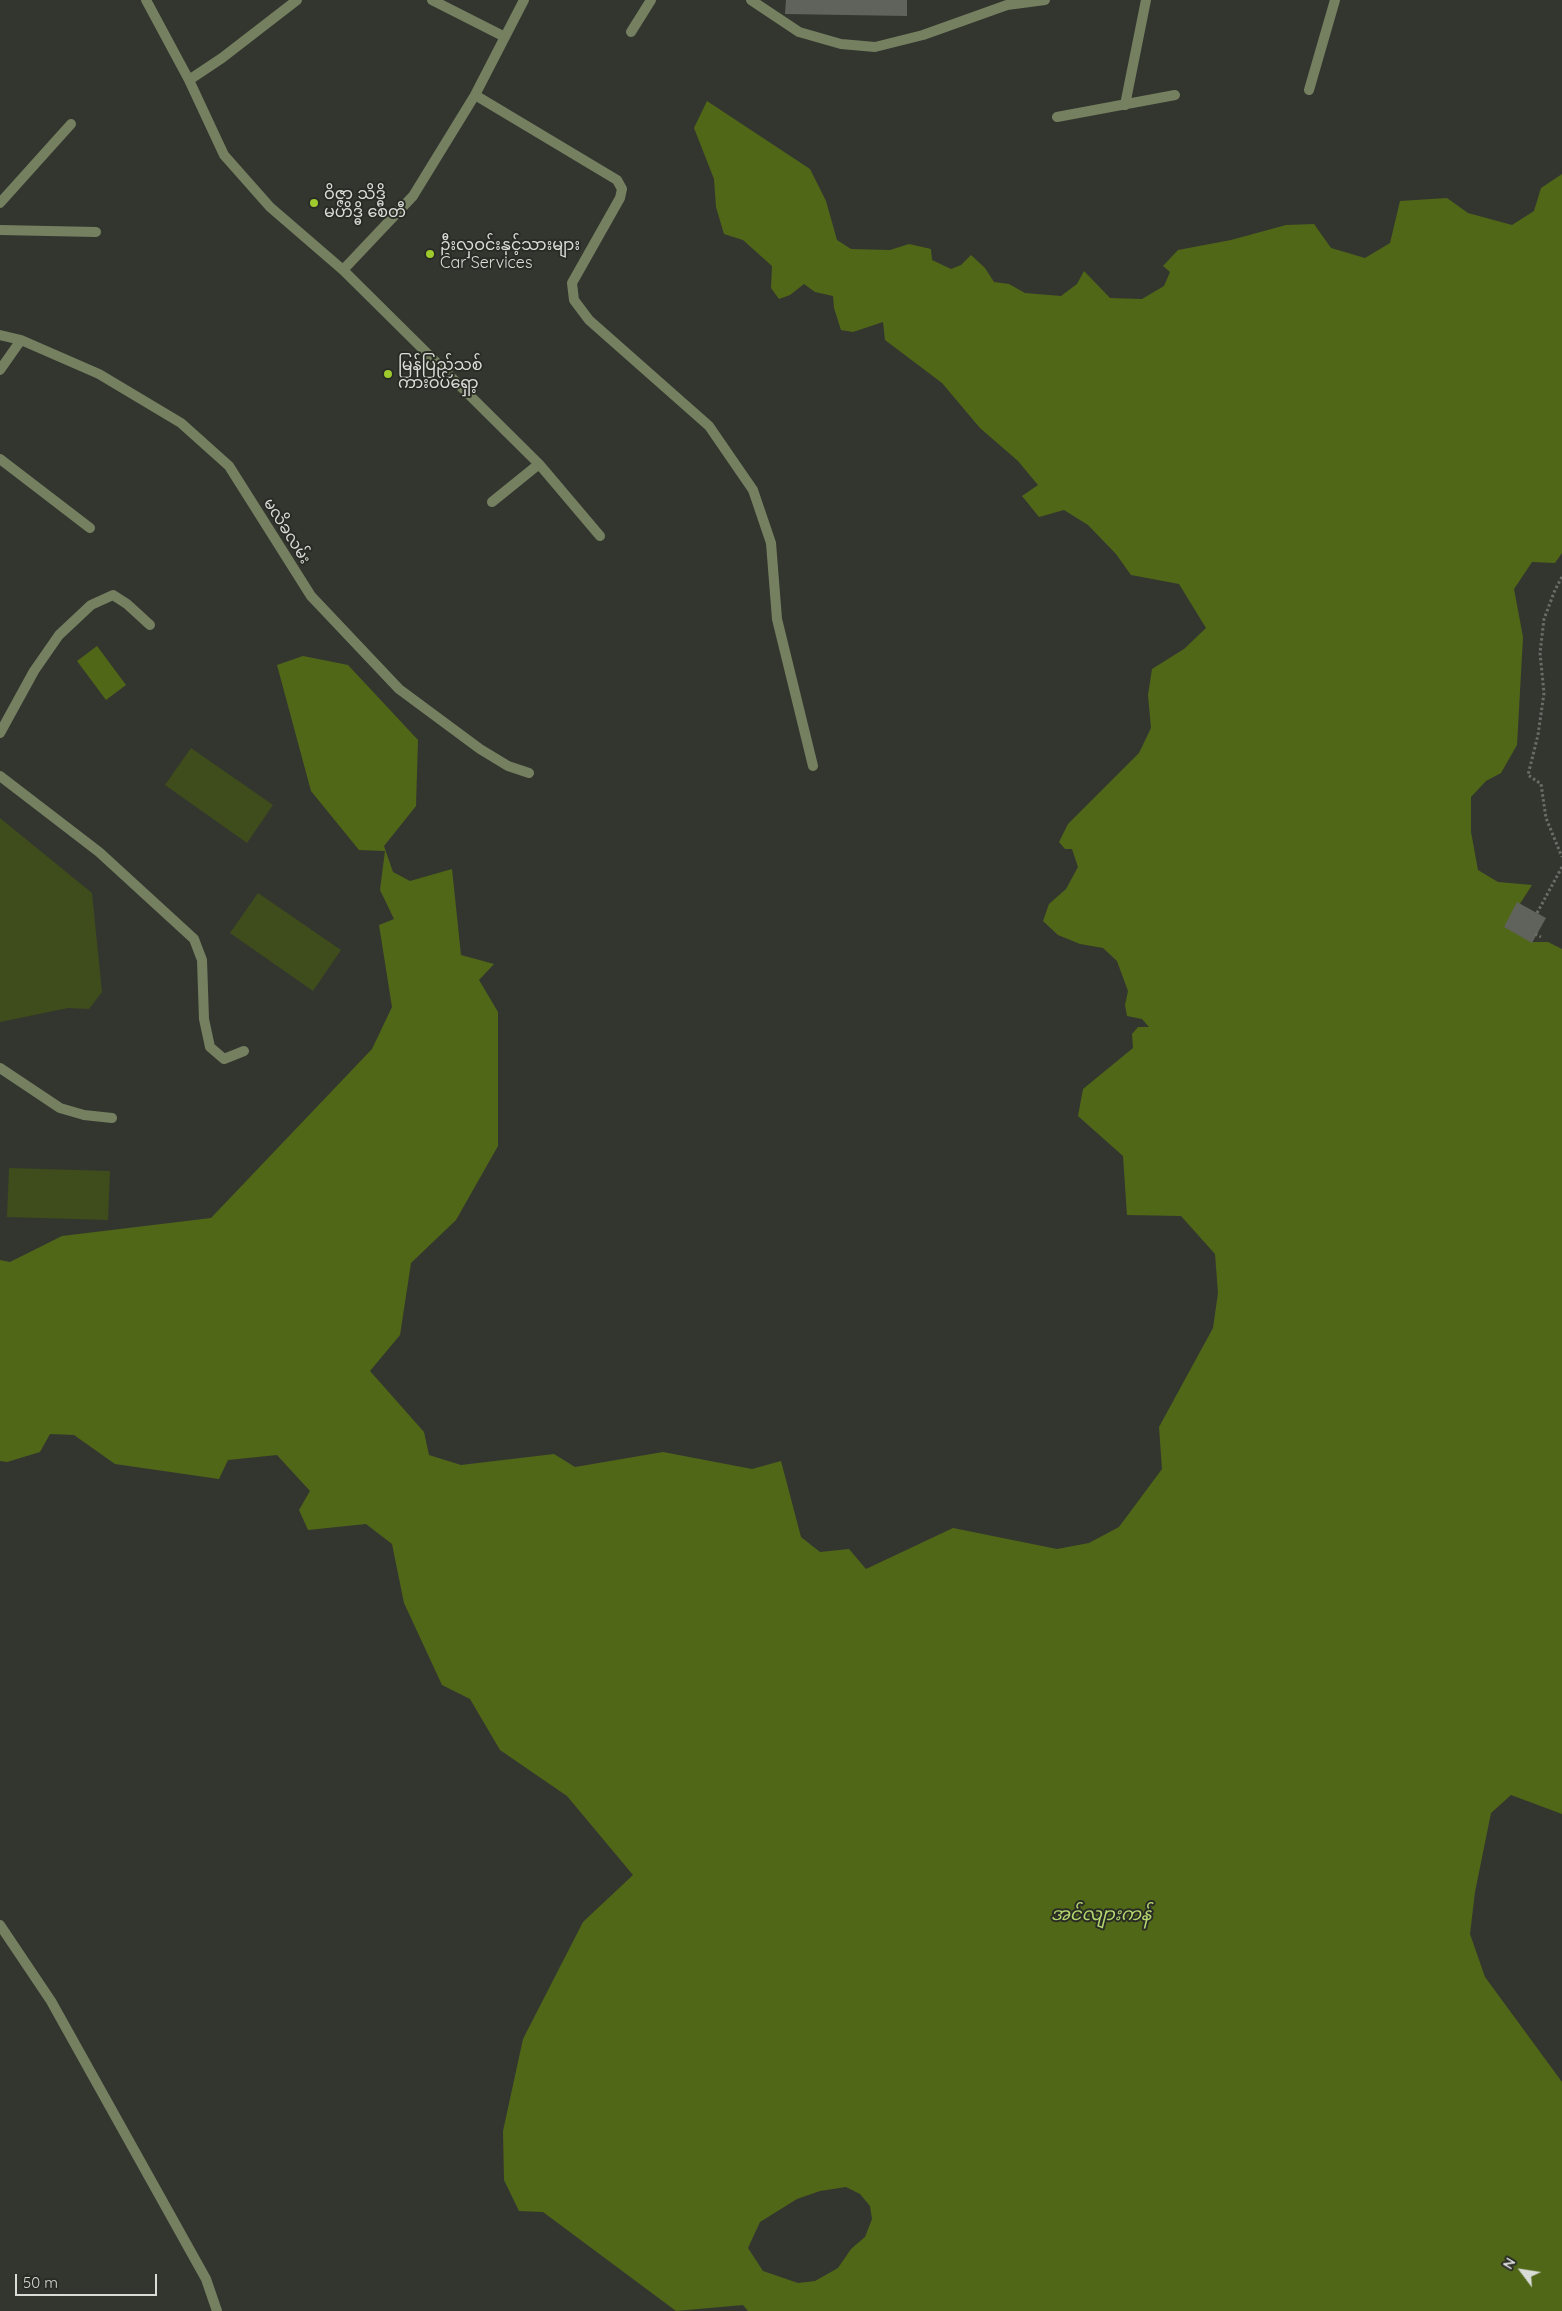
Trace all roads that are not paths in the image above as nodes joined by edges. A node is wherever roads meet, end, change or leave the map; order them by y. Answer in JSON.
{"nodes":[{"id":1,"x":146,"y":0,"type":"edge"},
{"id":2,"x":297,"y":0,"type":"edge"},
{"id":3,"x":432,"y":0,"type":"edge"},
{"id":4,"x":524,"y":0,"type":"edge"},
{"id":5,"x":651,"y":0,"type":"edge"},
{"id":6,"x":751,"y":0,"type":"edge"},
{"id":7,"x":1045,"y":0,"type":"edge"},
{"id":8,"x":1146,"y":0,"type":"edge"},
{"id":9,"x":1334,"y":0,"type":"edge"},
{"id":10,"x":631,"y":32,"type":"dead end"},
{"id":11,"x":505,"y":37,"type":"junction"},
{"id":12,"x":189,"y":80,"type":"junction"},
{"id":13,"x":1309,"y":90,"type":"dead end"},
{"id":14,"x":475,"y":95,"type":"junction"},
{"id":15,"x":1175,"y":95,"type":"dead end"},
{"id":16,"x":1125,"y":105,"type":"junction"},
{"id":17,"x":1057,"y":117,"type":"dead end"},
{"id":18,"x":71,"y":124,"type":"dead end"},
{"id":19,"x":0,"y":203,"type":"edge"},
{"id":20,"x":0,"y":230,"type":"edge"},
{"id":21,"x":96,"y":232,"type":"dead end"},
{"id":22,"x":343,"y":270,"type":"junction"},
{"id":23,"x":0,"y":335,"type":"edge"},
{"id":24,"x":21,"y":340,"type":"junction"},
{"id":25,"x":0,"y":370,"type":"edge"},
{"id":26,"x":0,"y":459,"type":"edge"},
{"id":27,"x":539,"y":464,"type":"junction"},
{"id":28,"x":492,"y":502,"type":"dead end"},
{"id":29,"x":90,"y":528,"type":"dead end"},
{"id":30,"x":600,"y":536,"type":"dead end"},
{"id":31,"x":150,"y":625,"type":"dead end"},
{"id":32,"x":0,"y":733,"type":"edge"},
{"id":33,"x":813,"y":766,"type":"dead end"},
{"id":34,"x":529,"y":773,"type":"dead end"},
{"id":35,"x":0,"y":776,"type":"edge"},
{"id":36,"x":244,"y":1051,"type":"dead end"},
{"id":37,"x":0,"y":1069,"type":"edge"},
{"id":38,"x":112,"y":1118,"type":"dead end"},
{"id":39,"x":0,"y":1925,"type":"edge"},
{"id":40,"x":217,"y":2311,"type":"edge"}],
"edges":[{"from":1,"to":12,"type":"street"},
{"from":2,"to":12,"type":"street"},
{"from":3,"to":11,"type":"street"},
{"from":4,"to":11,"type":"street"},
{"from":5,"to":10,"type":"street"},
{"from":6,"to":7,"type":"street"},
{"from":8,"to":16,"type":"street"},
{"from":9,"to":13,"type":"street"},
{"from":11,"to":14,"type":"street"},
{"from":12,"to":22,"type":"street"},
{"from":14,"to":22,"type":"street"},
{"from":14,"to":33,"type":"street"},
{"from":15,"to":16,"type":"street"},
{"from":16,"to":17,"type":"street"},
{"from":18,"to":19,"type":"street"},
{"from":20,"to":21,"type":"street"},
{"from":22,"to":27,"type":"street"},
{"from":23,"to":24,"type":"street","name":"မလိခလမ်း"},
{"from":24,"to":25,"type":"street"},
{"from":24,"to":34,"type":"street","name":"မလိခလမ်း"},
{"from":26,"to":29,"type":"street"},
{"from":27,"to":28,"type":"street"},
{"from":27,"to":30,"type":"street"},
{"from":31,"to":32,"type":"street"},
{"from":35,"to":36,"type":"street"},
{"from":37,"to":38,"type":"street"},
{"from":39,"to":40,"type":"street"}]}
